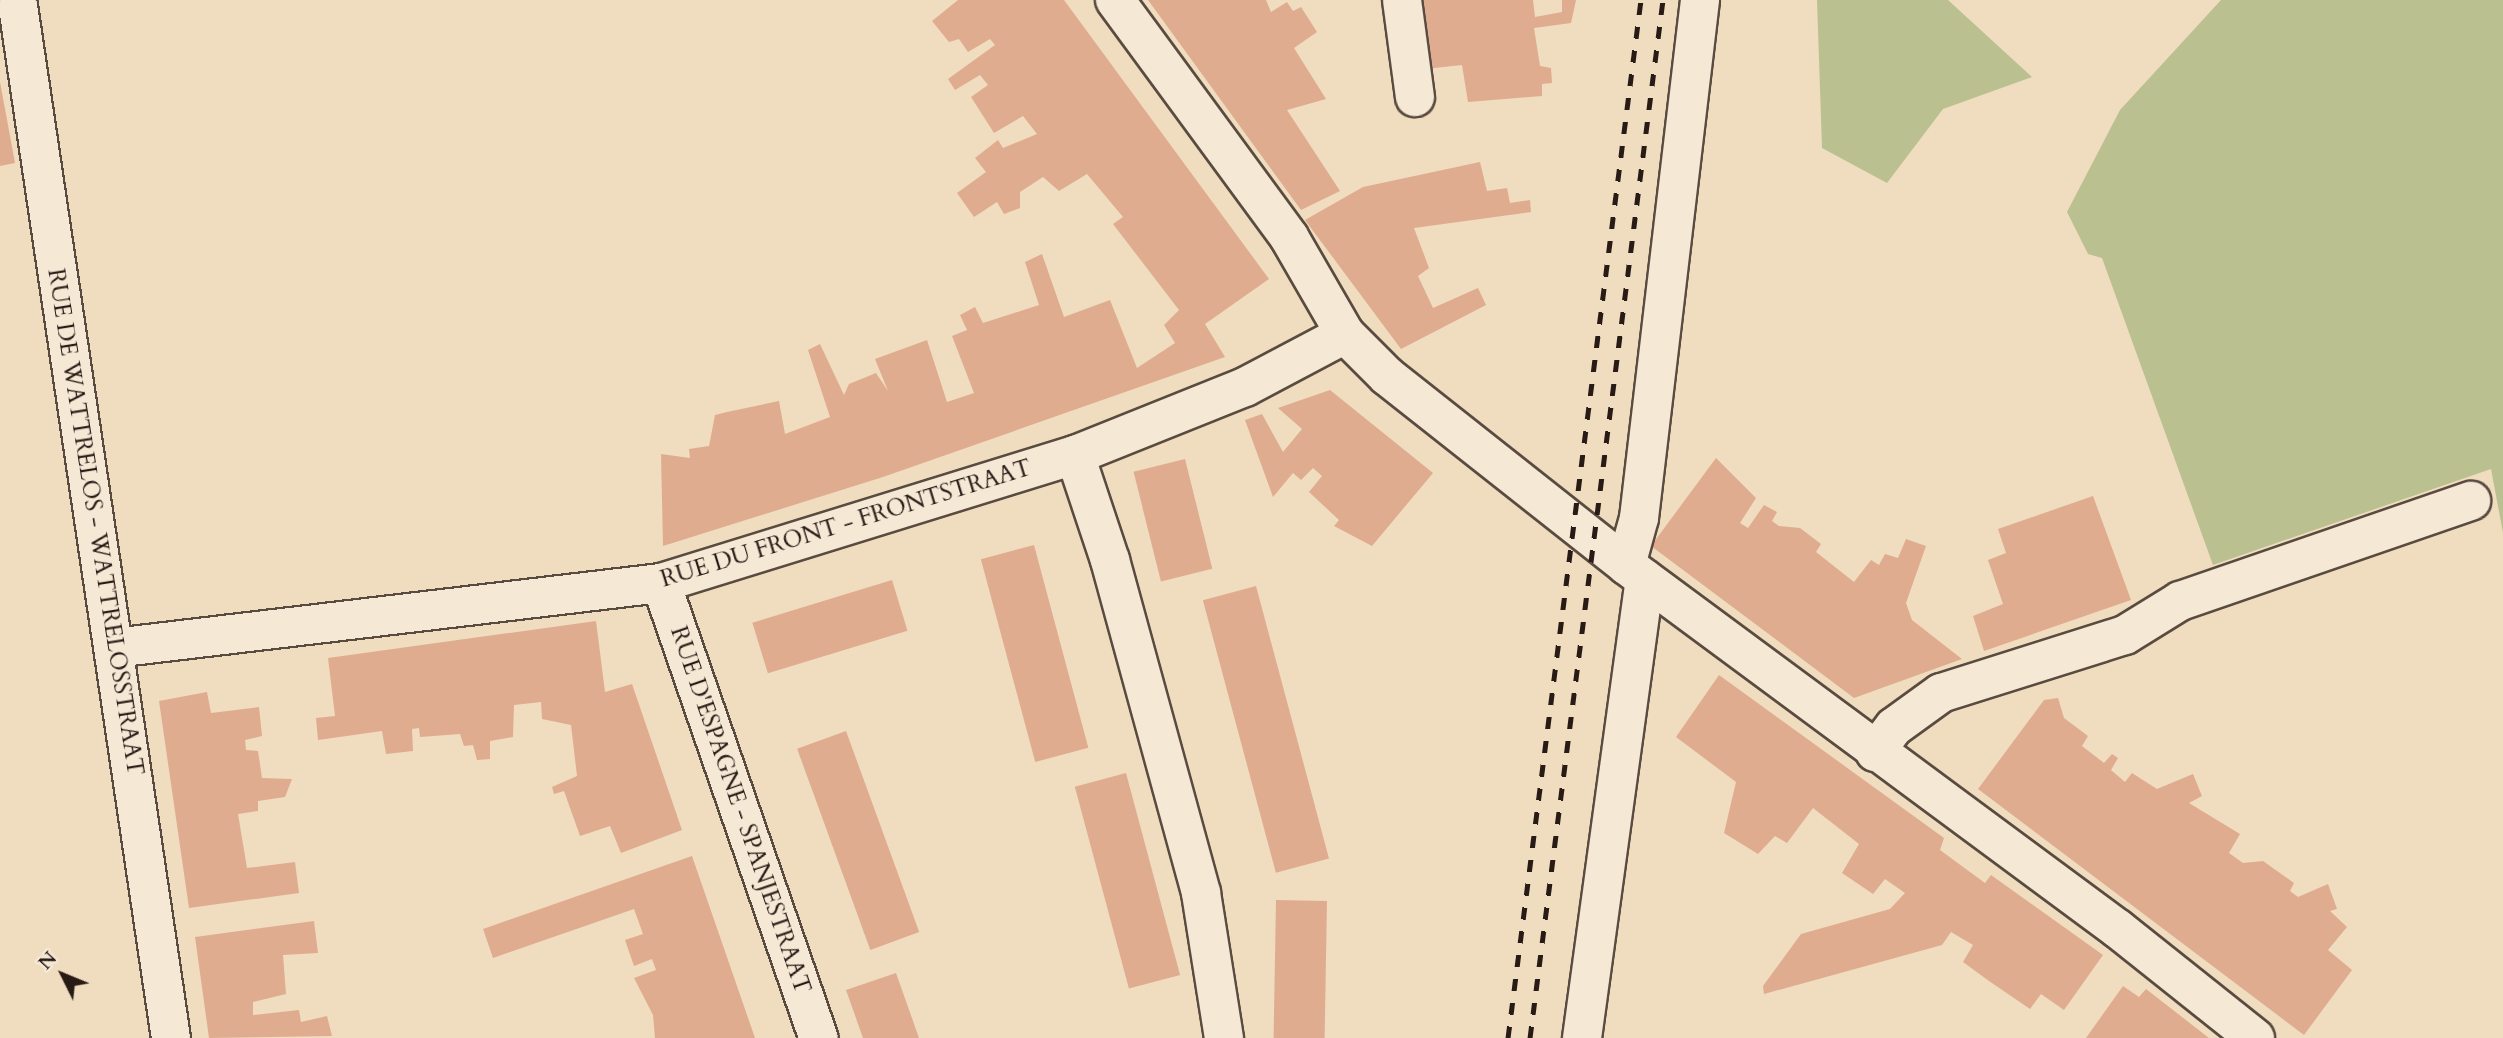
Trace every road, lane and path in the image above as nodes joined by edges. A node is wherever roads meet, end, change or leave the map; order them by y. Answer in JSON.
{"nodes":[{"id":1,"x":1115,"y":0,"type":"edge"},
{"id":2,"x":1402,"y":0,"type":"edge"},
{"id":3,"x":1700,"y":0,"type":"edge"},
{"id":4,"x":19,"y":5,"type":"edge"},
{"id":5,"x":1415,"y":97,"type":"dead end"},
{"id":6,"x":1345,"y":334,"type":"junction"},
{"id":7,"x":1075,"y":455,"type":"junction"},
{"id":8,"x":2471,"y":501,"type":"dead end"},
{"id":9,"x":1635,"y":572,"type":"junction"},
{"id":10,"x":661,"y":583,"type":"junction"},
{"id":11,"x":114,"y":648,"type":"junction"},
{"id":12,"x":1875,"y":752,"type":"junction"},
{"id":13,"x":171,"y":1038,"type":"edge"},
{"id":14,"x":819,"y":1038,"type":"edge"},
{"id":15,"x":1224,"y":1038,"type":"edge"},
{"id":16,"x":1582,"y":1038,"type":"edge"},
{"id":17,"x":2255,"y":1038,"type":"edge"}],
"edges":[{"from":1,"to":6,"type":"street"},
{"from":2,"to":5,"type":"street"},
{"from":3,"to":9,"type":"street"},
{"from":4,"to":11,"type":"street","name":"RUE DE WATTRELOS - WATTRELOSSTRAAT"},
{"from":6,"to":7,"type":"street","name":"RUE DU FRONT - FRONTSTRAAT"},
{"from":6,"to":9,"type":"street"},
{"from":7,"to":10,"type":"street","name":"RUE DU FRONT - FRONTSTRAAT"},
{"from":7,"to":15,"type":"street"},
{"from":8,"to":12,"type":"street"},
{"from":9,"to":12,"type":"street"},
{"from":9,"to":16,"type":"street"},
{"from":10,"to":11,"type":"street","name":"RUE DU FRONT - FRONTSTRAAT"},
{"from":10,"to":14,"type":"street","name":"RUE D'ESPAGNE - SPANJESTRAAT"},
{"from":11,"to":13,"type":"street","name":"RUE DE WATTRELOS - WATTRELOSSTRAAT"},
{"from":12,"to":17,"type":"street"}]}
